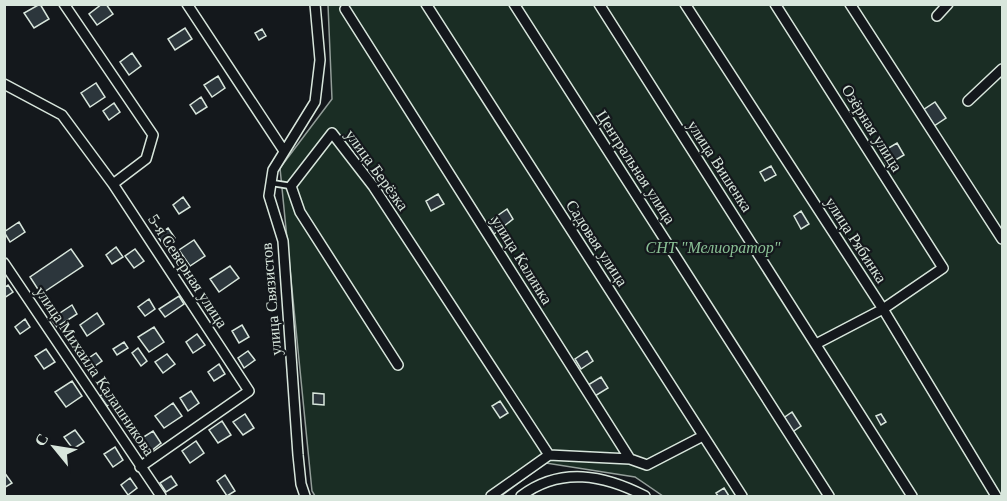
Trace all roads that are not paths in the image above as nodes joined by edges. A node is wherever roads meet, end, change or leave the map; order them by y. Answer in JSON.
{"nodes":[{"id":1,"x":64,"y":4,"type":"edge"},
{"id":2,"x":187,"y":4,"type":"edge"},
{"id":3,"x":315,"y":4,"type":"edge"},
{"id":4,"x":426,"y":4,"type":"edge"},
{"id":5,"x":514,"y":4,"type":"edge"},
{"id":6,"x":599,"y":4,"type":"edge"},
{"id":7,"x":685,"y":4,"type":"edge"},
{"id":8,"x":775,"y":4,"type":"edge"},
{"id":9,"x":850,"y":4,"type":"edge"},
{"id":10,"x":948,"y":4,"type":"edge"},
{"id":11,"x":345,"y":9,"type":"dead end"},
{"id":12,"x":938,"y":16,"type":"dead end"},
{"id":13,"x":1002,"y":69,"type":"edge"},
{"id":14,"x":4,"y":84,"type":"edge"},
{"id":15,"x":968,"y":101,"type":"dead end"},
{"id":16,"x":284,"y":151,"type":"junction"},
{"id":17,"x":270,"y":182,"type":"junction"},
{"id":18,"x":113,"y":184,"type":"junction"},
{"id":19,"x":291,"y":186,"type":"junction"},
{"id":20,"x":1002,"y":239,"type":"edge"},
{"id":21,"x":4,"y":263,"type":"edge"},
{"id":22,"x":883,"y":309,"type":"junction"},
{"id":23,"x":816,"y":344,"type":"junction"},
{"id":24,"x":398,"y":365,"type":"dead end"},
{"id":25,"x":703,"y":436,"type":"junction"},
{"id":26,"x":549,"y":455,"type":"junction"},
{"id":27,"x":630,"y":459,"type":"junction"},
{"id":28,"x":141,"y":466,"type":"junction"},
{"id":29,"x":161,"y":496,"type":"edge"},
{"id":30,"x":305,"y":496,"type":"edge"},
{"id":31,"x":491,"y":496,"type":"edge"},
{"id":32,"x":521,"y":496,"type":"edge"},
{"id":33,"x":645,"y":496,"type":"edge"},
{"id":34,"x":742,"y":496,"type":"edge"},
{"id":35,"x":829,"y":496,"type":"edge"},
{"id":36,"x":912,"y":496,"type":"edge"},
{"id":37,"x":996,"y":496,"type":"edge"}],
"edges":[{"from":1,"to":18,"type":"street"},
{"from":2,"to":16,"type":"street"},
{"from":3,"to":16,"type":"street"},
{"from":4,"to":25,"type":"street","name":"Садовая улица"},
{"from":5,"to":35,"type":"street","name":"Центральная улица"},
{"from":6,"to":23,"type":"street","name":"улица Вишенка"},
{"from":7,"to":22,"type":"street","name":"улица Рябинка"},
{"from":8,"to":22,"type":"street","name":"Озёрная улица"},
{"from":9,"to":20,"type":"street"},
{"from":10,"to":12,"type":"street"},
{"from":11,"to":27,"type":"street","name":"улица Калинка"},
{"from":13,"to":15,"type":"street"},
{"from":14,"to":18,"type":"street","name":"5-я Северная улица"},
{"from":16,"to":17,"type":"street"},
{"from":17,"to":19,"type":"lane"},
{"from":17,"to":30,"type":"street","name":"улица Связистов"},
{"from":18,"to":28,"type":"street","name":"5-я Северная улица"},
{"from":19,"to":24,"type":"street"},
{"from":19,"to":26,"type":"street","name":"улица Берёзка"},
{"from":21,"to":28,"type":"street","name":"улица Михаила Калашникова"},
{"from":22,"to":23,"type":"street"},
{"from":22,"to":37,"type":"street","name":"улица Рябинка"},
{"from":23,"to":36,"type":"street","name":"улица Вишенка"},
{"from":25,"to":27,"type":"street"},
{"from":25,"to":34,"type":"street","name":"Садовая улица"},
{"from":26,"to":27,"type":"street"},
{"from":26,"to":31,"type":"street"},
{"from":28,"to":29,"type":"street","name":"улица Михаила Калашникова"},
{"from":32,"to":33,"type":"street"}]}
